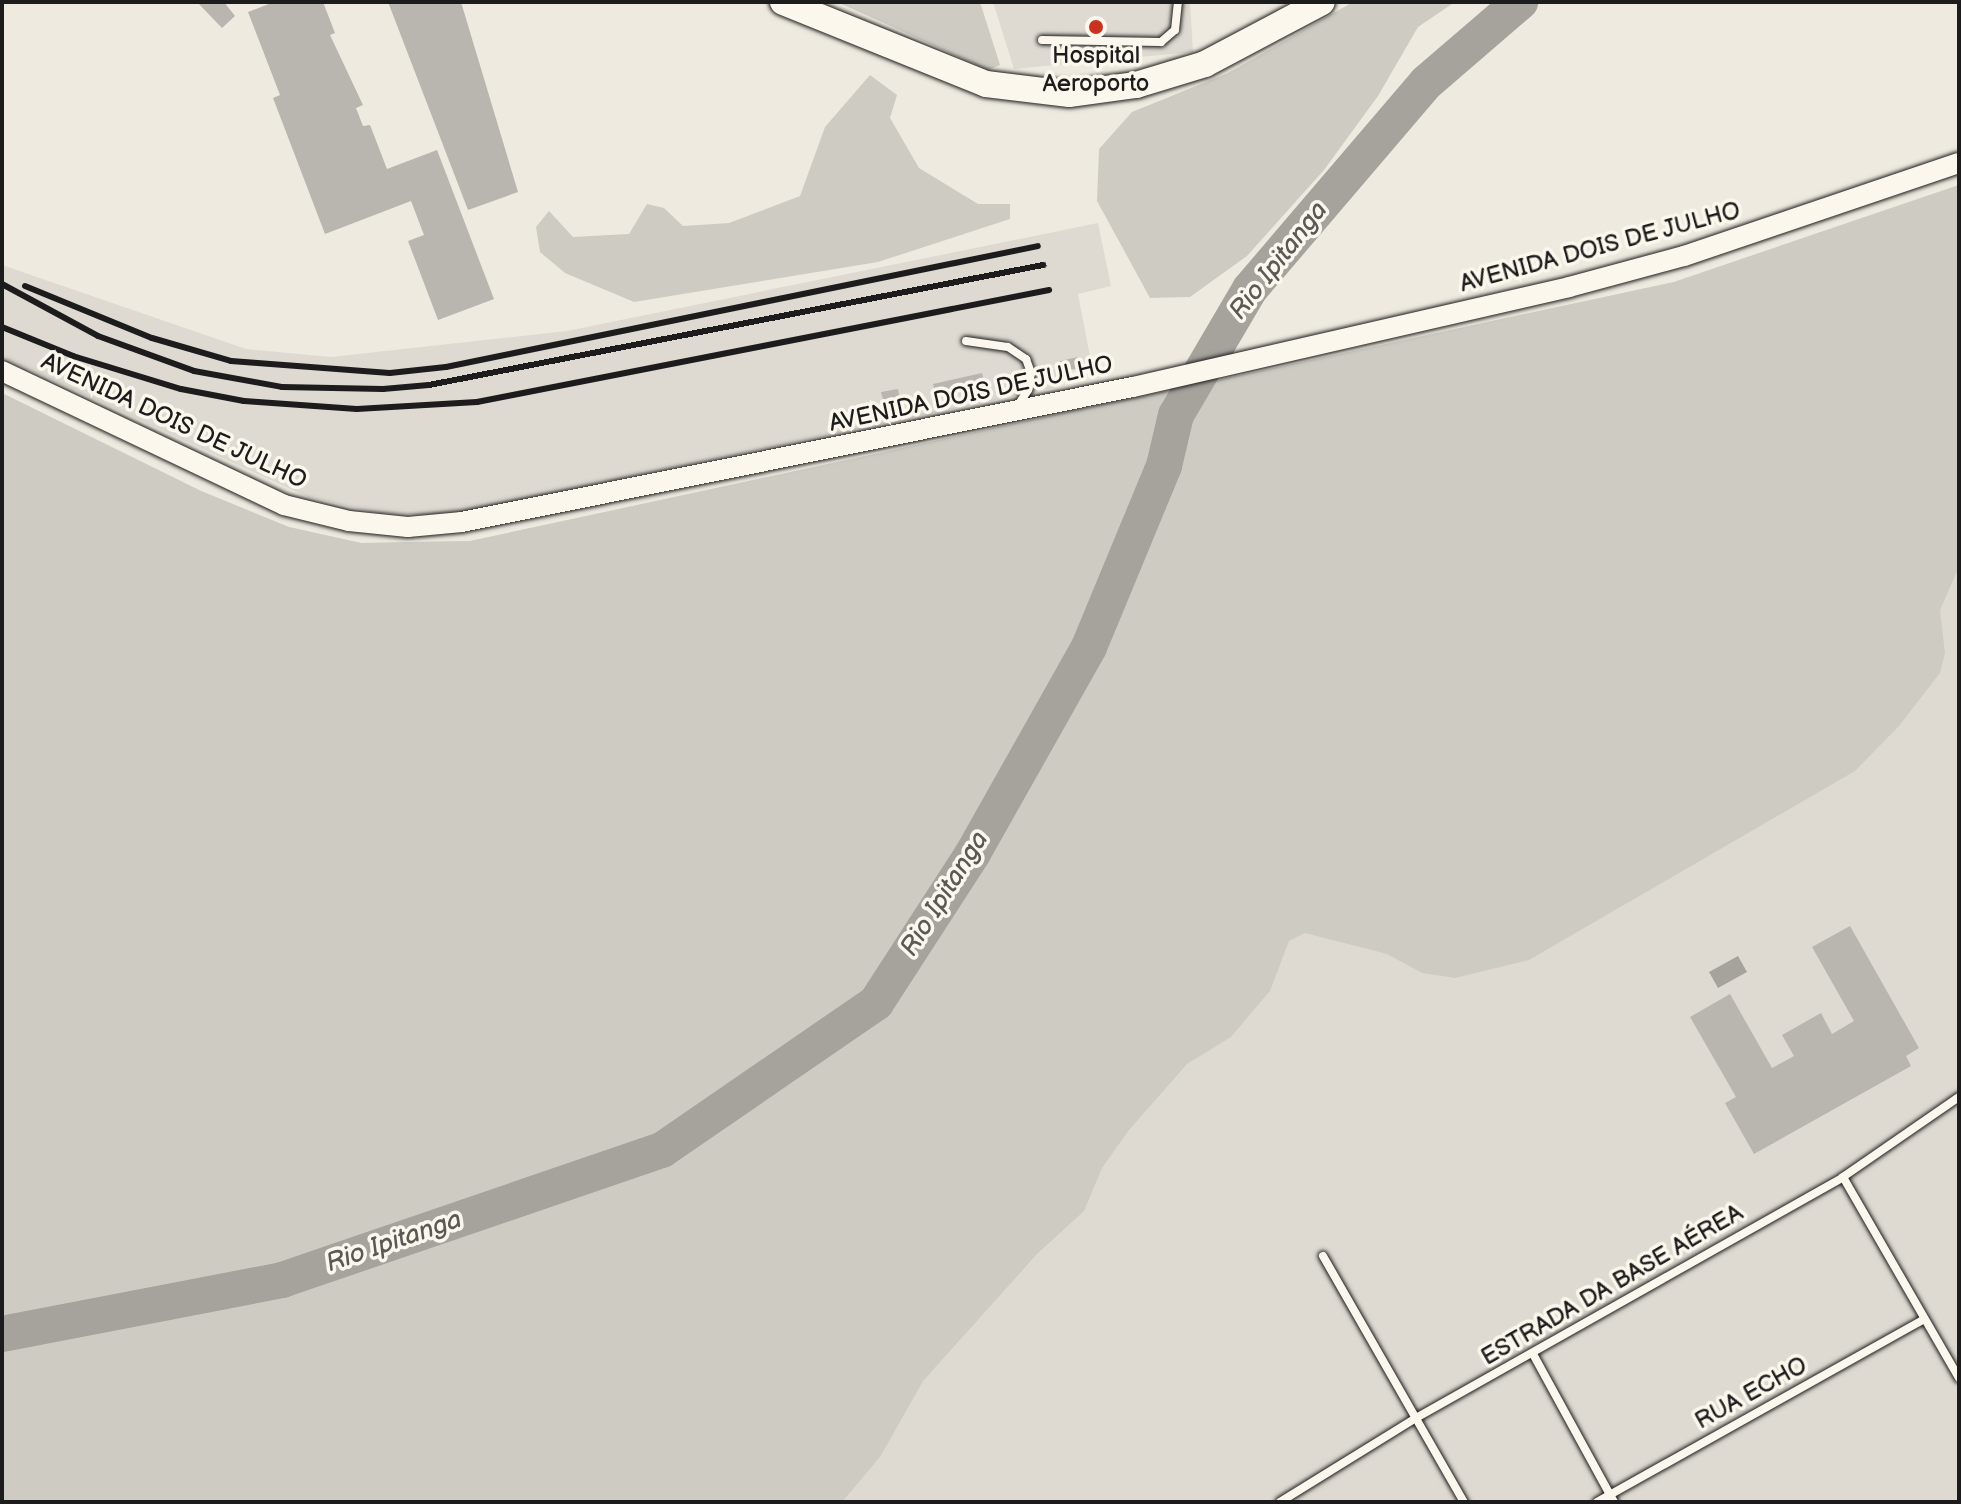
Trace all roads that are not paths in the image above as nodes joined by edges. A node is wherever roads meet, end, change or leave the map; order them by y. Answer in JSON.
{"nodes":[{"id":1,"x":783,"y":2,"type":"edge"},
{"id":2,"x":1178,"y":2,"type":"edge"},
{"id":3,"x":1322,"y":2,"type":"edge"},
{"id":4,"x":1042,"y":40,"type":"dead end"},
{"id":5,"x":1959,"y":163,"type":"edge"},
{"id":6,"x":966,"y":341,"type":"dead end"},
{"id":7,"x":2,"y":371,"type":"edge"},
{"id":8,"x":1015,"y":411,"type":"junction"},
{"id":9,"x":1959,"y":1097,"type":"edge"},
{"id":10,"x":1843,"y":1177,"type":"junction"},
{"id":11,"x":1323,"y":1256,"type":"dead end"},
{"id":12,"x":1924,"y":1319,"type":"junction"},
{"id":13,"x":1533,"y":1354,"type":"junction"},
{"id":14,"x":1959,"y":1378,"type":"edge"},
{"id":15,"x":1416,"y":1418,"type":"junction"},
{"id":16,"x":1612,"y":1498,"type":"edge"},
{"id":17,"x":1280,"y":1502,"type":"edge"},
{"id":18,"x":1464,"y":1502,"type":"edge"},
{"id":19,"x":1597,"y":1502,"type":"edge"}],
"edges":[{"from":1,"to":3,"type":"main road"},
{"from":2,"to":4,"type":"lane"},
{"from":5,"to":8,"type":"street","name":"AVENIDA DOIS DE JULHO"},
{"from":6,"to":8,"type":"lane"},
{"from":7,"to":8,"type":"street","name":"AVENIDA DOIS DE JULHO"},
{"from":9,"to":10,"type":"lane","name":"ESTRADA DA BASE AÉREA"},
{"from":10,"to":12,"type":"lane"},
{"from":10,"to":13,"type":"lane","name":"ESTRADA DA BASE AÉREA"},
{"from":11,"to":15,"type":"lane"},
{"from":12,"to":14,"type":"lane"},
{"from":12,"to":16,"type":"lane","name":"RUA ECHO"},
{"from":13,"to":15,"type":"lane","name":"ESTRADA DA BASE AÉREA"},
{"from":13,"to":16,"type":"lane"},
{"from":15,"to":17,"type":"lane","name":"ESTRADA DA BASE AÉREA"},
{"from":15,"to":18,"type":"lane"},
{"from":16,"to":19,"type":"lane","name":"RUA ECHO"}]}
